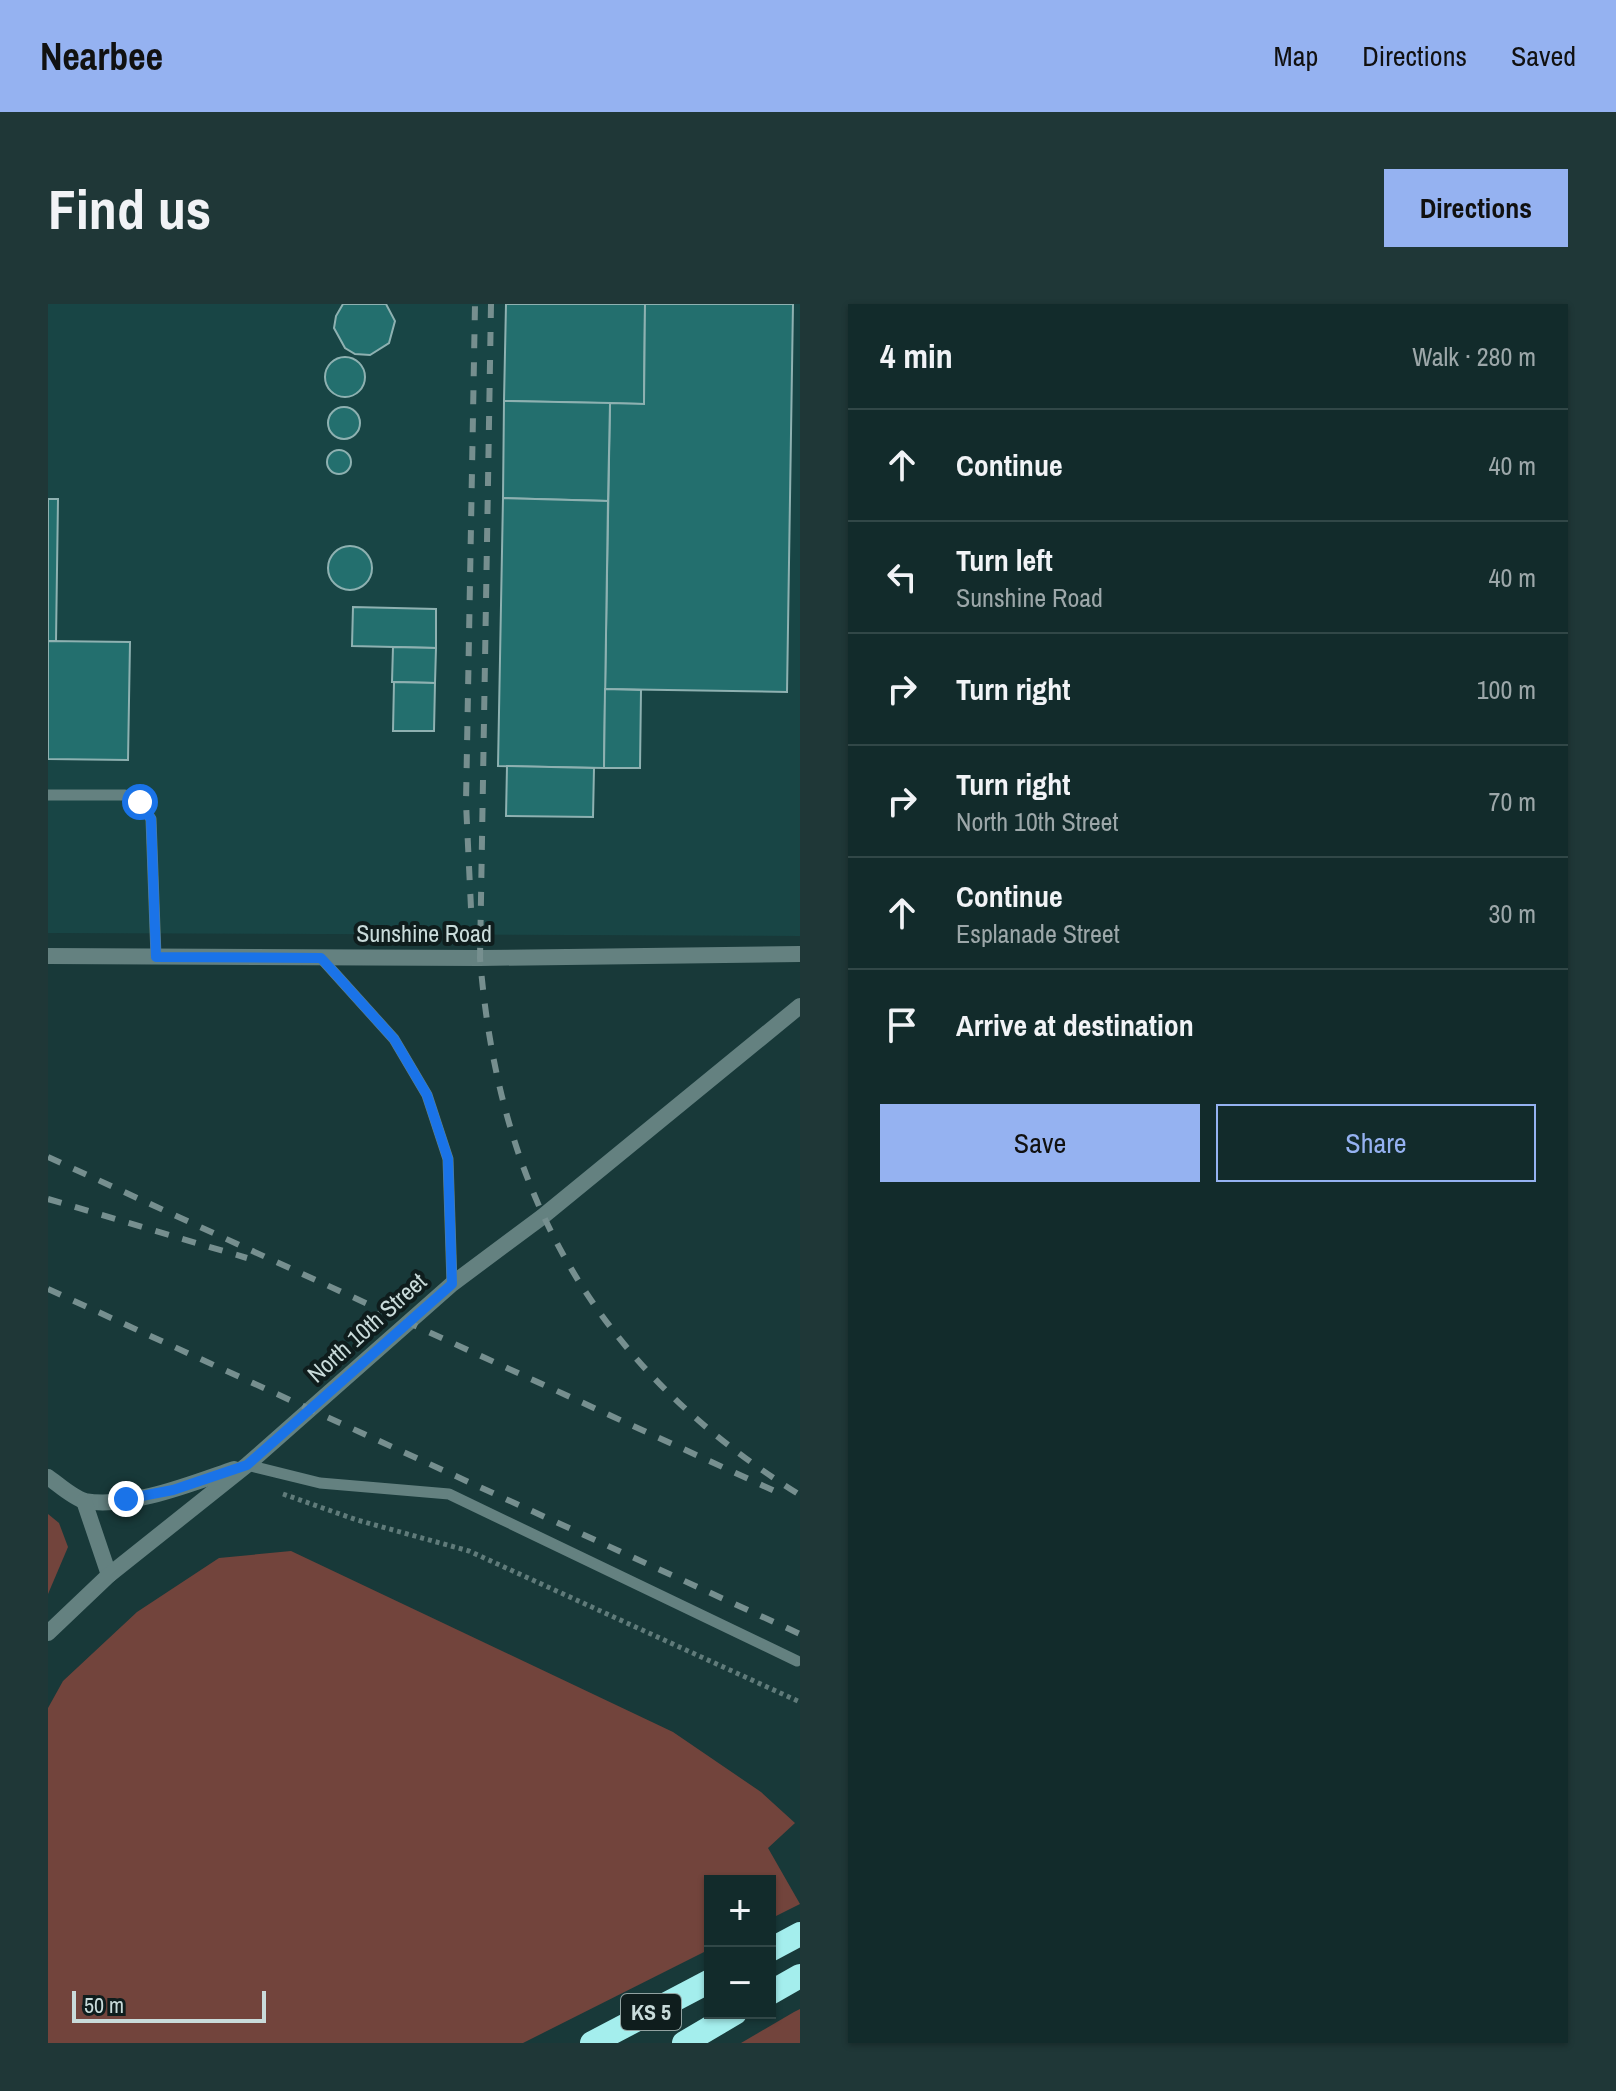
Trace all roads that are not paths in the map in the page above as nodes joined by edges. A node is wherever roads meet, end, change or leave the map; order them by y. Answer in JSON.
{"nodes":[{"id":1,"x":48,"y":795,"type":"edge"},
{"id":2,"x":800,"y":954,"type":"edge"},
{"id":3,"x":48,"y":956,"type":"edge"},
{"id":4,"x":156,"y":957,"type":"junction"},
{"id":5,"x":321,"y":958,"type":"junction"},
{"id":6,"x":800,"y":1006,"type":"edge"},
{"id":7,"x":452,"y":1284,"type":"junction"},
{"id":8,"x":247,"y":1465,"type":"junction"},
{"id":9,"x":48,"y":1477,"type":"edge"},
{"id":10,"x":84,"y":1501,"type":"junction"},
{"id":11,"x":109,"y":1575,"type":"junction"},
{"id":12,"x":48,"y":1633,"type":"edge"},
{"id":13,"x":797,"y":1661,"type":"dead end"},
{"id":14,"x":800,"y":1934,"type":"edge"},
{"id":15,"x":776,"y":1947,"type":"edge"},
{"id":16,"x":800,"y":1976,"type":"edge"},
{"id":17,"x":704,"y":1984,"type":"edge"},
{"id":18,"x":776,"y":1990,"type":"edge"},
{"id":19,"x":725,"y":2019,"type":"edge"},
{"id":20,"x":592,"y":2043,"type":"edge"},
{"id":21,"x":684,"y":2043,"type":"edge"}],
"edges":[{"from":1,"to":4,"type":"lane"},
{"from":2,"to":5,"type":"street","name":"Sunshine Road"},
{"from":3,"to":4,"type":"street","name":"Sunshine Road"},
{"from":4,"to":5,"type":"street","name":"Sunshine Road"},
{"from":5,"to":7,"type":"lane"},
{"from":6,"to":7,"type":"street","name":"North 10th Street"},
{"from":7,"to":8,"type":"street","name":"North 10th Street"},
{"from":8,"to":10,"type":"street"},
{"from":8,"to":11,"type":"street","name":"North 10th Street"},
{"from":8,"to":13,"type":"lane"},
{"from":9,"to":10,"type":"street"},
{"from":10,"to":11,"type":"street"},
{"from":11,"to":12,"type":"street","name":"North 10th Street"},
{"from":14,"to":15,"type":"highway"},
{"from":16,"to":18,"type":"highway"},
{"from":17,"to":20,"type":"highway","number":"KS 5"},
{"from":19,"to":21,"type":"highway","number":"KS 5"}]}
